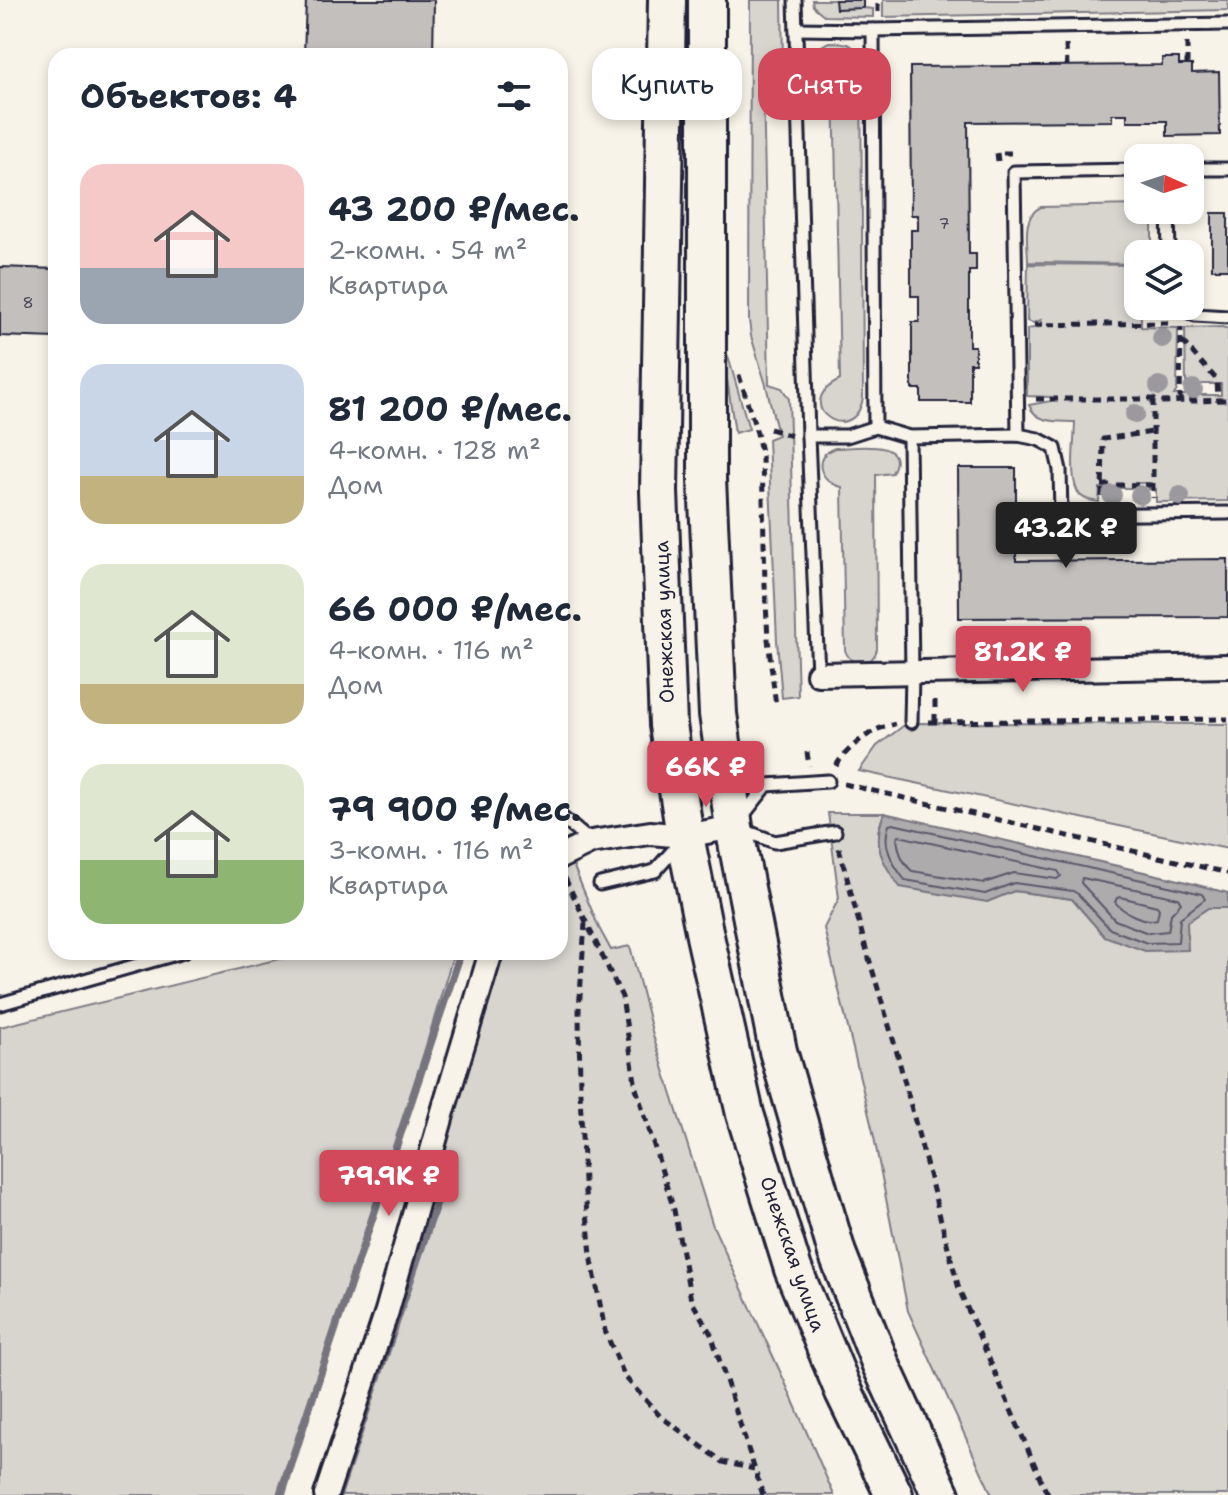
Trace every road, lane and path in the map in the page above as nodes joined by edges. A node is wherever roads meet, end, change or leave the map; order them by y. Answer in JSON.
{"nodes":[{"id":1,"x":667,"y":0,"type":"edge"},
{"id":2,"x":707,"y":0,"type":"edge"},
{"id":3,"x":795,"y":0,"type":"edge"},
{"id":4,"x":1228,"y":24,"type":"edge"},
{"id":5,"x":796,"y":29,"type":"junction"},
{"id":6,"x":873,"y":30,"type":"junction"},
{"id":7,"x":1187,"y":43,"type":"dead end"},
{"id":8,"x":1066,"y":44,"type":"dead end"},
{"id":9,"x":1187,"y":65,"type":"dead end"},
{"id":10,"x":1067,"y":66,"type":"dead end"},
{"id":11,"x":1204,"y":169,"type":"edge"},
{"id":12,"x":1228,"y":169,"type":"edge"},
{"id":13,"x":1124,"y":170,"type":"edge"},
{"id":14,"x":1204,"y":316,"type":"edge"},
{"id":15,"x":1228,"y":317,"type":"edge"},
{"id":16,"x":1016,"y":325,"type":"junction"},
{"id":17,"x":1181,"y":341,"type":"junction"},
{"id":18,"x":737,"y":366,"type":"dead end"},
{"id":19,"x":1017,"y":399,"type":"junction"},
{"id":20,"x":1153,"y":399,"type":"junction"},
{"id":21,"x":1228,"y":400,"type":"edge"},
{"id":22,"x":1180,"y":402,"type":"junction"},
{"id":23,"x":1218,"y":402,"type":"junction"},
{"id":24,"x":875,"y":427,"type":"junction"},
{"id":25,"x":1153,"y":432,"type":"junction"},
{"id":26,"x":1018,"y":435,"type":"junction"},
{"id":27,"x":808,"y":436,"type":"junction"},
{"id":28,"x":909,"y":437,"type":"junction"},
{"id":29,"x":1102,"y":485,"type":"junction"},
{"id":30,"x":1153,"y":485,"type":"junction"},
{"id":31,"x":1228,"y":513,"type":"edge"},
{"id":32,"x":1101,"y":514,"type":"junction"},
{"id":33,"x":1154,"y":514,"type":"junction"},
{"id":34,"x":1228,"y":666,"type":"edge"},
{"id":35,"x":912,"y":673,"type":"junction"},
{"id":36,"x":818,"y":674,"type":"joint"},
{"id":37,"x":776,"y":706,"type":"dead end"},
{"id":38,"x":1228,"y":719,"type":"edge"},
{"id":39,"x":911,"y":722,"type":"junction"},
{"id":40,"x":828,"y":781,"type":"junction"},
{"id":41,"x":568,"y":823,"type":"edge"},
{"id":42,"x":734,"y":827,"type":"junction"},
{"id":43,"x":835,"y":832,"type":"joint"},
{"id":44,"x":685,"y":836,"type":"junction"},
{"id":45,"x":591,"y":842,"type":"junction"},
{"id":46,"x":568,"y":848,"type":"edge"},
{"id":47,"x":568,"y":853,"type":"edge"},
{"id":48,"x":1228,"y":873,"type":"edge"},
{"id":49,"x":568,"y":884,"type":"edge"},
{"id":50,"x":600,"y":884,"type":"dead end"},
{"id":51,"x":585,"y":922,"type":"junction"},
{"id":52,"x":155,"y":960,"type":"edge"},
{"id":53,"x":489,"y":960,"type":"edge"},
{"id":54,"x":0,"y":1004,"type":"edge"},
{"id":55,"x":754,"y":1469,"type":"junction"},
{"id":56,"x":326,"y":1495,"type":"edge"},
{"id":57,"x":763,"y":1495,"type":"edge"},
{"id":58,"x":894,"y":1495,"type":"edge"},
{"id":59,"x":941,"y":1495,"type":"edge"},
{"id":60,"x":1050,"y":1495,"type":"edge"}],
"edges":[{"from":1,"to":44,"type":"main road","name":"Онежская улица"},
{"from":2,"to":42,"type":"main road","name":"Онежская улица"},
{"from":3,"to":5,"type":"lane"},
{"from":4,"to":6,"type":"lane"},
{"from":5,"to":6,"type":"lane"},
{"from":5,"to":27,"type":"lane"},
{"from":6,"to":24,"type":"lane"},
{"from":7,"to":9,"type":"path"},
{"from":8,"to":10,"type":"path"},
{"from":11,"to":12,"type":"lane"},
{"from":13,"to":16,"type":"lane"},
{"from":14,"to":15,"type":"lane"},
{"from":16,"to":17,"type":"path"},
{"from":16,"to":19,"type":"lane"},
{"from":17,"to":22,"type":"path"},
{"from":17,"to":23,"type":"path"},
{"from":18,"to":37,"type":"path"},
{"from":19,"to":20,"type":"path"},
{"from":19,"to":26,"type":"lane"},
{"from":20,"to":22,"type":"path"},
{"from":20,"to":25,"type":"path"},
{"from":21,"to":23,"type":"path"},
{"from":22,"to":23,"type":"path"},
{"from":24,"to":27,"type":"lane"},
{"from":24,"to":28,"type":"lane"},
{"from":25,"to":29,"type":"path"},
{"from":25,"to":30,"type":"path"},
{"from":26,"to":28,"type":"lane"},
{"from":26,"to":32,"type":"lane"},
{"from":27,"to":36,"type":"lane"},
{"from":28,"to":35,"type":"lane"},
{"from":29,"to":30,"type":"path"},
{"from":29,"to":32,"type":"path"},
{"from":30,"to":33,"type":"path"},
{"from":31,"to":33,"type":"lane"},
{"from":32,"to":33,"type":"lane"},
{"from":34,"to":35,"type":"street"},
{"from":35,"to":36,"type":"street"},
{"from":35,"to":39,"type":"lane"},
{"from":38,"to":39,"type":"path"},
{"from":39,"to":40,"type":"path"},
{"from":40,"to":42,"type":"lane"},
{"from":40,"to":48,"type":"path"},
{"from":41,"to":45,"type":"lane"},
{"from":42,"to":43,"type":"lane"},
{"from":42,"to":44,"type":"street"},
{"from":42,"to":59,"type":"main road","name":"Онежская улица"},
{"from":43,"to":60,"type":"path"},
{"from":44,"to":45,"type":"street"},
{"from":44,"to":50,"type":"lane"},
{"from":44,"to":58,"type":"main road","name":"Онежская улица"},
{"from":45,"to":46,"type":"lane"},
{"from":45,"to":47,"type":"street"},
{"from":49,"to":51,"type":"path"},
{"from":51,"to":55,"type":"path"},
{"from":51,"to":55,"type":"path"},
{"from":52,"to":54,"type":"lane"},
{"from":53,"to":56,"type":"street"},
{"from":55,"to":57,"type":"path"}]}
